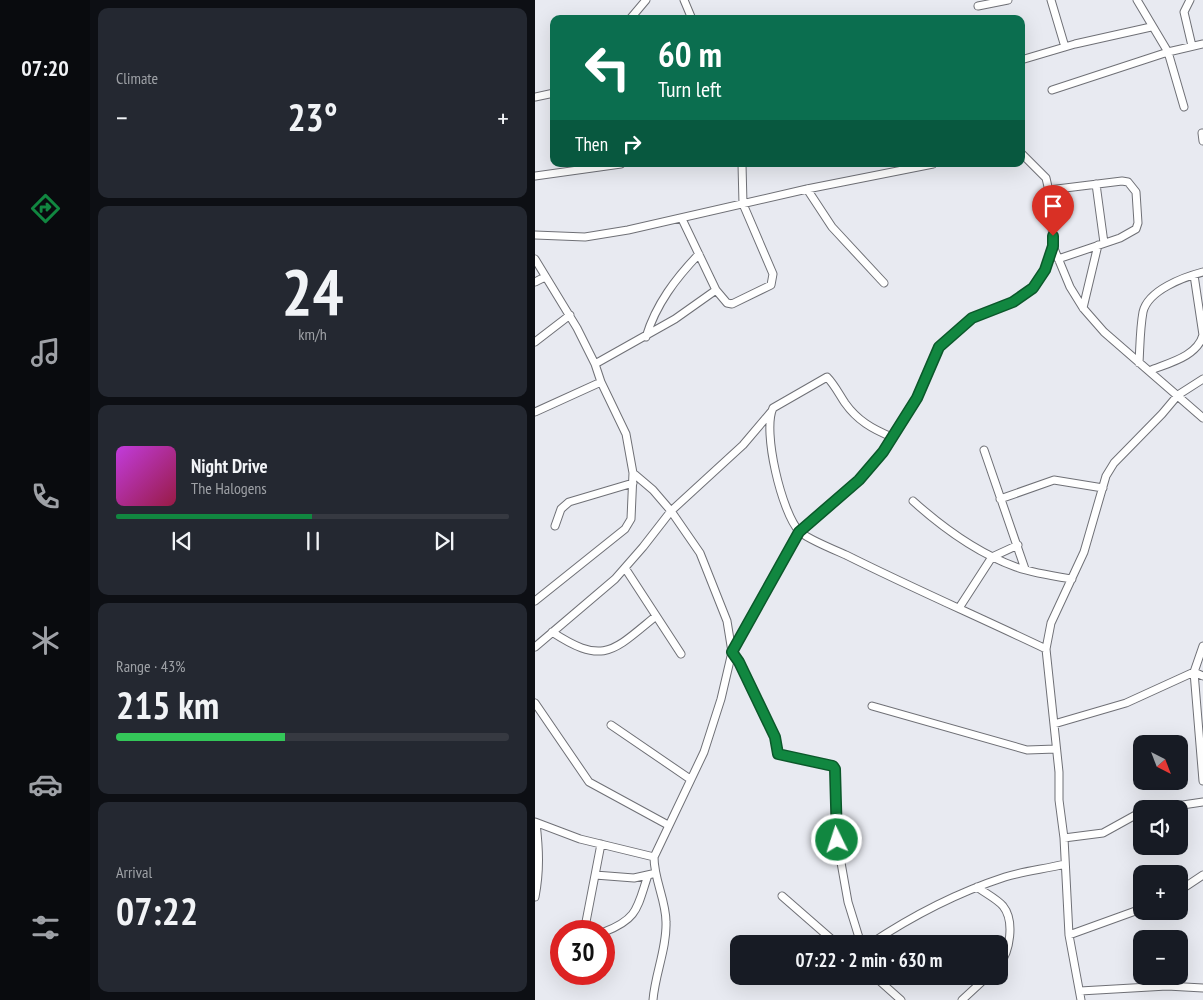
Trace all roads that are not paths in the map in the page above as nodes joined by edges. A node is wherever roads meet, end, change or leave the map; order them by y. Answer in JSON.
{"nodes":[{"id":1,"x":646,"y":0,"type":"edge"},
{"id":2,"x":684,"y":0,"type":"edge"},
{"id":3,"x":1008,"y":0,"type":"edge"},
{"id":4,"x":1051,"y":0,"type":"edge"},
{"id":5,"x":1137,"y":0,"type":"edge"},
{"id":6,"x":1190,"y":0,"type":"edge"},
{"id":7,"x":978,"y":6,"type":"dead end"},
{"id":8,"x":633,"y":15,"type":"edge"},
{"id":9,"x":690,"y":15,"type":"edge"},
{"id":10,"x":1151,"y":27,"type":"junction"},
{"id":11,"x":1203,"y":44,"type":"edge"},
{"id":12,"x":1192,"y":46,"type":"junction"},
{"id":13,"x":1065,"y":47,"type":"junction"},
{"id":14,"x":1168,"y":52,"type":"junction"},
{"id":15,"x":1025,"y":59,"type":"edge"},
{"id":16,"x":1051,"y":90,"type":"dead end"},
{"id":17,"x":550,"y":94,"type":"edge"},
{"id":18,"x":535,"y":97,"type":"edge"},
{"id":19,"x":1184,"y":107,"type":"dead end"},
{"id":20,"x":1202,"y":133,"type":"edge"},
{"id":21,"x":1203,"y":141,"type":"edge"},
{"id":22,"x":1025,"y":156,"type":"edge"},
{"id":23,"x":582,"y":167,"type":"edge"},
{"id":24,"x":741,"y":167,"type":"edge"},
{"id":25,"x":918,"y":167,"type":"edge"},
{"id":26,"x":535,"y":176,"type":"edge"},
{"id":27,"x":1096,"y":184,"type":"junction"},
{"id":28,"x":807,"y":189,"type":"junction"},
{"id":29,"x":1049,"y":190,"type":"junction"},
{"id":30,"x":743,"y":204,"type":"junction"},
{"id":31,"x":682,"y":219,"type":"junction"},
{"id":32,"x":535,"y":234,"type":"edge"},
{"id":33,"x":1101,"y":244,"type":"junction"},
{"id":34,"x":1053,"y":246,"type":"junction"},
{"id":35,"x":699,"y":254,"type":"junction"},
{"id":36,"x":535,"y":259,"type":"edge"},
{"id":37,"x":1058,"y":259,"type":"junction"},
{"id":38,"x":1203,"y":272,"type":"edge"},
{"id":39,"x":1194,"y":275,"type":"junction"},
{"id":40,"x":545,"y":277,"type":"junction"},
{"id":41,"x":535,"y":282,"type":"edge"},
{"id":42,"x":884,"y":283,"type":"dead end"},
{"id":43,"x":716,"y":290,"type":"junction"},
{"id":44,"x":1200,"y":298,"type":"edge"},
{"id":45,"x":1083,"y":308,"type":"junction"},
{"id":46,"x":569,"y":315,"type":"junction"},
{"id":47,"x":646,"y":337,"type":"junction"},
{"id":48,"x":535,"y":342,"type":"edge"},
{"id":49,"x":1139,"y":363,"type":"junction"},
{"id":50,"x":595,"y":364,"type":"junction"},
{"id":51,"x":1149,"y":371,"type":"junction"},
{"id":52,"x":1203,"y":379,"type":"edge"},
{"id":53,"x":601,"y":382,"type":"junction"},
{"id":54,"x":1178,"y":395,"type":"junction"},
{"id":55,"x":535,"y":412,"type":"edge"},
{"id":56,"x":771,"y":412,"type":"junction"},
{"id":57,"x":1203,"y":418,"type":"edge"},
{"id":58,"x":892,"y":437,"type":"junction"},
{"id":59,"x":984,"y":450,"type":"dead end"},
{"id":60,"x":633,"y":473,"type":"junction"},
{"id":61,"x":633,"y":483,"type":"junction"},
{"id":62,"x":1103,"y":488,"type":"junction"},
{"id":63,"x":1001,"y":499,"type":"junction"},
{"id":64,"x":913,"y":501,"type":"dead end"},
{"id":65,"x":671,"y":511,"type":"junction"},
{"id":66,"x":555,"y":526,"type":"dead end"},
{"id":67,"x":799,"y":532,"type":"junction"},
{"id":68,"x":1018,"y":545,"type":"junction"},
{"id":69,"x":992,"y":557,"type":"junction"},
{"id":70,"x":625,"y":568,"type":"junction"},
{"id":71,"x":1025,"y":569,"type":"junction"},
{"id":72,"x":1072,"y":580,"type":"junction"},
{"id":73,"x":535,"y":601,"type":"edge"},
{"id":74,"x":959,"y":608,"type":"junction"},
{"id":75,"x":656,"y":616,"type":"junction"},
{"id":76,"x":552,"y":632,"type":"junction"},
{"id":77,"x":1203,"y":646,"type":"edge"},
{"id":78,"x":535,"y":647,"type":"edge"},
{"id":79,"x":1045,"y":649,"type":"junction"},
{"id":80,"x":732,"y":652,"type":"junction"},
{"id":81,"x":681,"y":654,"type":"dead end"},
{"id":82,"x":1194,"y":672,"type":"junction"},
{"id":83,"x":1203,"y":676,"type":"edge"},
{"id":84,"x":535,"y":703,"type":"edge"},
{"id":85,"x":872,"y":706,"type":"dead end"},
{"id":86,"x":535,"y":713,"type":"edge"},
{"id":87,"x":543,"y":715,"type":"junction"},
{"id":88,"x":1054,"y":724,"type":"junction"},
{"id":89,"x":611,"y":725,"type":"dead end"},
{"id":90,"x":1056,"y":749,"type":"junction"},
{"id":91,"x":690,"y":779,"type":"junction"},
{"id":92,"x":1203,"y":781,"type":"edge"},
{"id":93,"x":1203,"y":802,"type":"edge"},
{"id":94,"x":1188,"y":804,"type":"edge"},
{"id":95,"x":1133,"y":816,"type":"edge"},
{"id":96,"x":536,"y":822,"type":"edge"},
{"id":97,"x":668,"y":825,"type":"junction"},
{"id":98,"x":1064,"y":838,"type":"junction"},
{"id":99,"x":601,"y":844,"type":"junction"},
{"id":100,"x":654,"y":857,"type":"junction"},
{"id":101,"x":1065,"y":864,"type":"junction"},
{"id":102,"x":651,"y":874,"type":"junction"},
{"id":103,"x":595,"y":875,"type":"junction"},
{"id":104,"x":1203,"y":875,"type":"edge"},
{"id":105,"x":1188,"y":885,"type":"edge"},
{"id":106,"x":977,"y":887,"type":"junction"},
{"id":107,"x":782,"y":896,"type":"dead end"},
{"id":108,"x":535,"y":897,"type":"edge"},
{"id":109,"x":1133,"y":912,"type":"edge"},
{"id":110,"x":586,"y":920,"type":"edge"},
{"id":111,"x":615,"y":927,"type":"edge"},
{"id":112,"x":827,"y":935,"type":"edge"},
{"id":113,"x":858,"y":935,"type":"edge"},
{"id":114,"x":883,"y":935,"type":"edge"},
{"id":115,"x":1069,"y":935,"type":"junction"},
{"id":116,"x":1008,"y":948,"type":"edge"},
{"id":117,"x":884,"y":985,"type":"edge"},
{"id":118,"x":978,"y":985,"type":"edge"},
{"id":119,"x":1203,"y":988,"type":"edge"},
{"id":120,"x":1080,"y":991,"type":"junction"},
{"id":121,"x":653,"y":1000,"type":"edge"},
{"id":122,"x":901,"y":1000,"type":"edge"},
{"id":123,"x":962,"y":1000,"type":"edge"},
{"id":124,"x":1081,"y":1000,"type":"edge"}],
"edges":[{"from":1,"to":8,"type":"street"},
{"from":2,"to":9,"type":"street"},
{"from":3,"to":7,"type":"street"},
{"from":4,"to":13,"type":"street"},
{"from":5,"to":10,"type":"street"},
{"from":6,"to":12,"type":"street"},
{"from":10,"to":13,"type":"street"},
{"from":10,"to":14,"type":"street"},
{"from":11,"to":12,"type":"street"},
{"from":12,"to":14,"type":"street"},
{"from":13,"to":15,"type":"street"},
{"from":14,"to":16,"type":"street"},
{"from":14,"to":19,"type":"street"},
{"from":17,"to":18,"type":"street"},
{"from":20,"to":21,"type":"street"},
{"from":22,"to":29,"type":"street"},
{"from":23,"to":26,"type":"street"},
{"from":24,"to":30,"type":"street"},
{"from":25,"to":28,"type":"street"},
{"from":27,"to":29,"type":"street"},
{"from":27,"to":33,"type":"street"},
{"from":27,"to":33,"type":"street"},
{"from":28,"to":30,"type":"street"},
{"from":28,"to":42,"type":"street"},
{"from":29,"to":34,"type":"street"},
{"from":30,"to":31,"type":"street"},
{"from":30,"to":43,"type":"street"},
{"from":31,"to":32,"type":"street"},
{"from":31,"to":35,"type":"street"},
{"from":33,"to":37,"type":"street"},
{"from":33,"to":45,"type":"street"},
{"from":34,"to":37,"type":"street"},
{"from":34,"to":58,"type":"street"},
{"from":35,"to":43,"type":"street"},
{"from":35,"to":47,"type":"street"},
{"from":36,"to":40,"type":"street"},
{"from":37,"to":45,"type":"street"},
{"from":38,"to":39,"type":"street"},
{"from":39,"to":44,"type":"street"},
{"from":39,"to":49,"type":"street"},
{"from":40,"to":41,"type":"street"},
{"from":40,"to":46,"type":"street"},
{"from":43,"to":47,"type":"street"},
{"from":44,"to":51,"type":"street"},
{"from":45,"to":49,"type":"street"},
{"from":46,"to":48,"type":"street"},
{"from":46,"to":50,"type":"street"},
{"from":47,"to":50,"type":"street"},
{"from":49,"to":51,"type":"street"},
{"from":50,"to":53,"type":"street"},
{"from":51,"to":54,"type":"street"},
{"from":52,"to":54,"type":"street"},
{"from":53,"to":55,"type":"street"},
{"from":53,"to":60,"type":"street"},
{"from":54,"to":57,"type":"street"},
{"from":54,"to":62,"type":"street"},
{"from":56,"to":58,"type":"street"},
{"from":56,"to":65,"type":"street"},
{"from":56,"to":67,"type":"street"},
{"from":58,"to":67,"type":"street"},
{"from":59,"to":63,"type":"street"},
{"from":60,"to":61,"type":"street"},
{"from":60,"to":65,"type":"street"},
{"from":61,"to":66,"type":"street"},
{"from":61,"to":73,"type":"street"},
{"from":62,"to":63,"type":"street"},
{"from":62,"to":72,"type":"street"},
{"from":63,"to":68,"type":"street"},
{"from":64,"to":69,"type":"street"},
{"from":65,"to":70,"type":"street"},
{"from":65,"to":80,"type":"street"},
{"from":67,"to":74,"type":"street"},
{"from":67,"to":80,"type":"street"},
{"from":68,"to":69,"type":"street"},
{"from":68,"to":71,"type":"street"},
{"from":69,"to":71,"type":"street"},
{"from":69,"to":74,"type":"street"},
{"from":70,"to":75,"type":"street"},
{"from":70,"to":76,"type":"street"},
{"from":71,"to":72,"type":"street"},
{"from":72,"to":79,"type":"street"},
{"from":74,"to":79,"type":"street"},
{"from":75,"to":76,"type":"street"},
{"from":75,"to":81,"type":"street"},
{"from":76,"to":78,"type":"street"},
{"from":77,"to":82,"type":"street"},
{"from":79,"to":88,"type":"street"},
{"from":80,"to":91,"type":"street"},
{"from":80,"to":113,"type":"street"},
{"from":82,"to":83,"type":"street"},
{"from":82,"to":88,"type":"street"},
{"from":82,"to":92,"type":"street"},
{"from":84,"to":87,"type":"street"},
{"from":85,"to":90,"type":"street"},
{"from":86,"to":87,"type":"street"},
{"from":87,"to":97,"type":"street"},
{"from":88,"to":90,"type":"street"},
{"from":89,"to":91,"type":"street"},
{"from":90,"to":98,"type":"street"},
{"from":91,"to":97,"type":"street"},
{"from":93,"to":94,"type":"street"},
{"from":95,"to":98,"type":"street"},
{"from":96,"to":99,"type":"street"},
{"from":96,"to":108,"type":"street"},
{"from":97,"to":100,"type":"street"},
{"from":98,"to":101,"type":"street"},
{"from":99,"to":100,"type":"street"},
{"from":99,"to":103,"type":"street"},
{"from":100,"to":102,"type":"street"},
{"from":101,"to":106,"type":"street"},
{"from":101,"to":115,"type":"street"},
{"from":102,"to":103,"type":"street"},
{"from":102,"to":111,"type":"street"},
{"from":102,"to":121,"type":"street"},
{"from":103,"to":110,"type":"street"},
{"from":104,"to":105,"type":"street"},
{"from":106,"to":114,"type":"street"},
{"from":106,"to":116,"type":"street"},
{"from":107,"to":112,"type":"street"},
{"from":109,"to":115,"type":"street"},
{"from":115,"to":120,"type":"street"},
{"from":117,"to":122,"type":"street"},
{"from":118,"to":123,"type":"street"},
{"from":119,"to":120,"type":"street"},
{"from":120,"to":124,"type":"street"}]}
